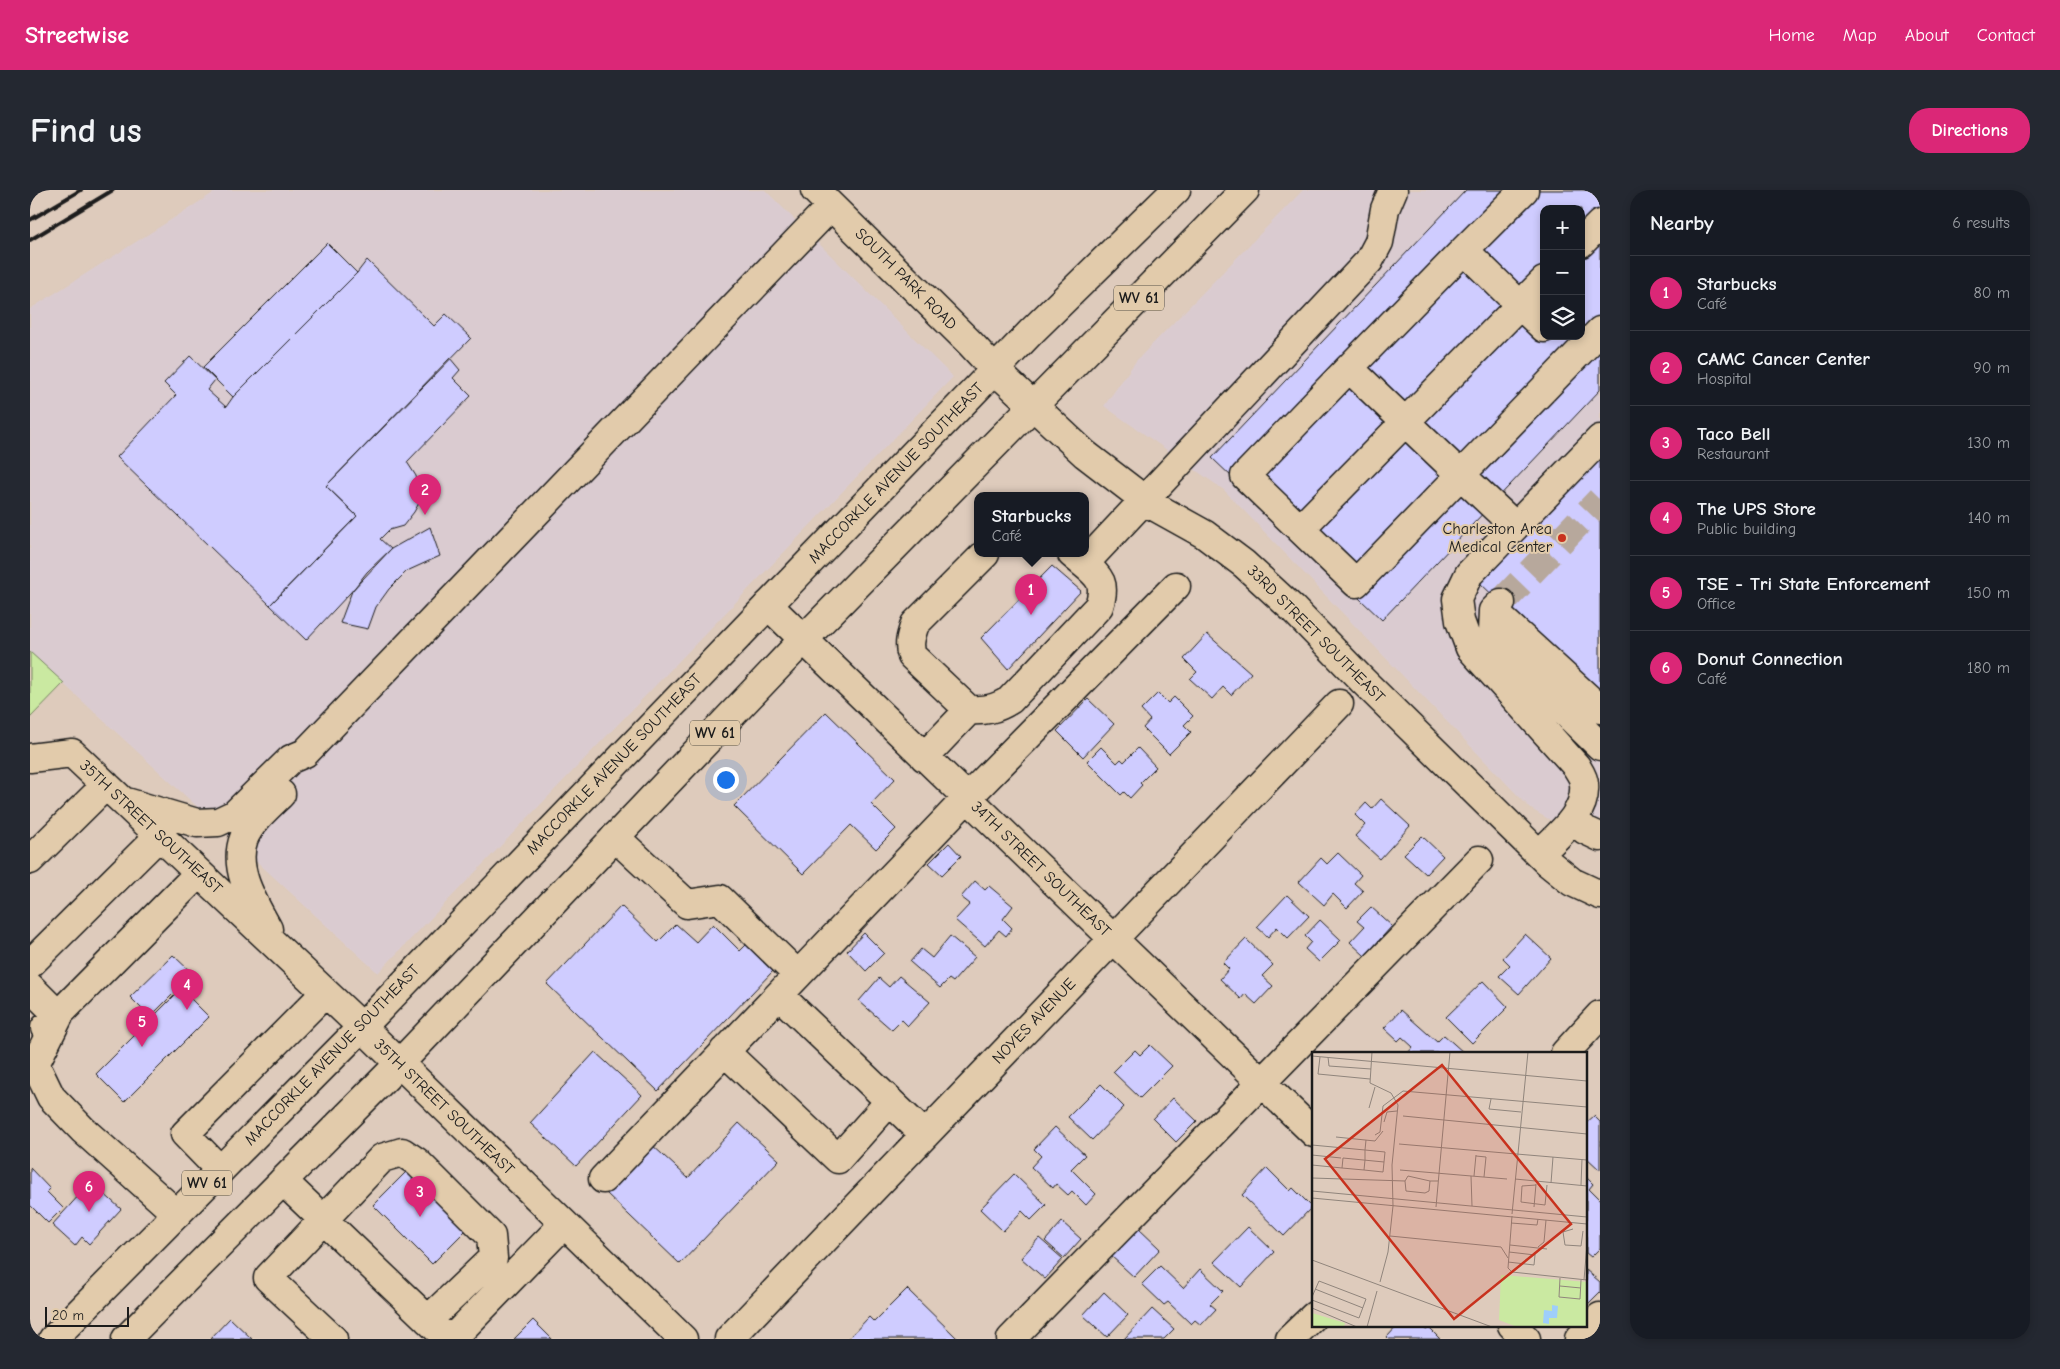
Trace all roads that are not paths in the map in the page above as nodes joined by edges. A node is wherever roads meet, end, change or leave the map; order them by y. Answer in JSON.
{"nodes":[{"id":1,"x":1176,"y":190,"type":"edge"},
{"id":2,"x":1245,"y":190,"type":"edge"},
{"id":3,"x":1524,"y":190,"type":"edge"},
{"id":4,"x":1382,"y":196,"type":"edge"},
{"id":5,"x":823,"y":198,"type":"edge"},
{"id":6,"x":1600,"y":224,"type":"edge"},
{"id":7,"x":1585,"y":239,"type":"edge"},
{"id":8,"x":1464,"y":250,"type":"junction"},
{"id":9,"x":1532,"y":293,"type":"edge"},
{"id":10,"x":1540,"y":316,"type":"edge"},
{"id":11,"x":1600,"y":331,"type":"edge"},
{"id":12,"x":1556,"y":340,"type":"edge"},
{"id":13,"x":1574,"y":358,"type":"junction"},
{"id":14,"x":1349,"y":368,"type":"junction"},
{"id":15,"x":995,"y":370,"type":"junction"},
{"id":16,"x":1033,"y":406,"type":"junction"},
{"id":17,"x":1405,"y":422,"type":"junction"},
{"id":18,"x":1600,"y":440,"type":"edge"},
{"id":19,"x":1460,"y":474,"type":"junction"},
{"id":20,"x":1144,"y":499,"type":"junction"},
{"id":21,"x":1514,"y":526,"type":"junction"},
{"id":22,"x":1300,"y":529,"type":"junction"},
{"id":23,"x":1089,"y":549,"type":"edge"},
{"id":24,"x":982,"y":557,"type":"edge"},
{"id":25,"x":1078,"y":559,"type":"edge"},
{"id":26,"x":1176,"y":586,"type":"dead end"},
{"id":27,"x":768,"y":606,"type":"junction"},
{"id":28,"x":803,"y":640,"type":"junction"},
{"id":29,"x":1339,"y":704,"type":"dead end"},
{"id":30,"x":968,"y":710,"type":"junction"},
{"id":31,"x":1600,"y":710,"type":"edge"},
{"id":32,"x":1600,"y":746,"type":"edge"},
{"id":33,"x":305,"y":753,"type":"junction"},
{"id":34,"x":924,"y":757,"type":"junction"},
{"id":35,"x":30,"y":758,"type":"edge"},
{"id":36,"x":114,"y":793,"type":"junction"},
{"id":37,"x":967,"y":798,"type":"junction"},
{"id":38,"x":1574,"y":819,"type":"junction"},
{"id":39,"x":160,"y":835,"type":"junction"},
{"id":40,"x":1600,"y":836,"type":"edge"},
{"id":41,"x":616,"y":837,"type":"junction"},
{"id":42,"x":1539,"y":854,"type":"junction"},
{"id":43,"x":30,"y":860,"type":"edge"},
{"id":44,"x":1479,"y":860,"type":"dead end"},
{"id":45,"x":199,"y":873,"type":"junction"},
{"id":46,"x":1600,"y":894,"type":"edge"},
{"id":47,"x":1113,"y":939,"type":"junction"},
{"id":48,"x":279,"y":948,"type":"junction"},
{"id":49,"x":30,"y":964,"type":"edge"},
{"id":50,"x":798,"y":974,"type":"junction"},
{"id":51,"x":30,"y":987,"type":"edge"},
{"id":52,"x":325,"y":993,"type":"junction"},
{"id":53,"x":779,"y":995,"type":"junction"},
{"id":54,"x":1600,"y":1015,"type":"edge"},
{"id":55,"x":58,"y":1016,"type":"junction"},
{"id":56,"x":362,"y":1027,"type":"junction"},
{"id":57,"x":30,"y":1043,"type":"edge"},
{"id":58,"x":724,"y":1051,"type":"junction"},
{"id":59,"x":1566,"y":1052,"type":"edge"},
{"id":60,"x":400,"y":1063,"type":"junction"},
{"id":61,"x":1260,"y":1082,"type":"junction"},
{"id":62,"x":889,"y":1102,"type":"junction"},
{"id":63,"x":1312,"y":1132,"type":"edge"},
{"id":64,"x":925,"y":1135,"type":"junction"},
{"id":65,"x":220,"y":1170,"type":"junction"},
{"id":66,"x":603,"y":1179,"type":"dead end"},
{"id":67,"x":283,"y":1180,"type":"junction"},
{"id":68,"x":177,"y":1214,"type":"junction"},
{"id":69,"x":323,"y":1219,"type":"junction"},
{"id":70,"x":564,"y":1224,"type":"junction"},
{"id":71,"x":1600,"y":1317,"type":"edge"},
{"id":72,"x":1312,"y":1318,"type":"edge"},
{"id":73,"x":428,"y":1320,"type":"junction"},
{"id":74,"x":1513,"y":1326,"type":"edge"},
{"id":75,"x":53,"y":1339,"type":"edge"},
{"id":76,"x":126,"y":1339,"type":"edge"},
{"id":77,"x":332,"y":1339,"type":"edge"},
{"id":78,"x":450,"y":1339,"type":"edge"},
{"id":79,"x":683,"y":1339,"type":"edge"},
{"id":80,"x":729,"y":1339,"type":"edge"},
{"id":81,"x":1011,"y":1339,"type":"edge"},
{"id":82,"x":1290,"y":1339,"type":"edge"},
{"id":83,"x":1526,"y":1339,"type":"edge"},
{"id":84,"x":1579,"y":1339,"type":"edge"}],
"edges":[{"from":1,"to":15,"type":"street","name":"MACCORKLE AVENUE SOUTHEAST","number":"WV 61"},
{"from":2,"to":16,"type":"street","number":"WV 61"},
{"from":3,"to":8,"type":"street"},
{"from":4,"to":20,"type":"street"},
{"from":5,"to":15,"type":"street","name":"SOUTH PARK ROAD"},
{"from":5,"to":33,"type":"street"},
{"from":6,"to":7,"type":"street"},
{"from":8,"to":9,"type":"street"},
{"from":8,"to":14,"type":"street"},
{"from":9,"to":10,"type":"street"},
{"from":9,"to":17,"type":"street"},
{"from":11,"to":13,"type":"street"},
{"from":12,"to":13,"type":"street"},
{"from":13,"to":19,"type":"street"},
{"from":14,"to":17,"type":"street"},
{"from":14,"to":22,"type":"street"},
{"from":15,"to":16,"type":"street","name":"33RD STREET SOUTHEAST"},
{"from":15,"to":27,"type":"street","name":"MACCORKLE AVENUE SOUTHEAST","number":"WV 61"},
{"from":16,"to":20,"type":"street","name":"33RD STREET SOUTHEAST"},
{"from":16,"to":28,"type":"street","number":"WV 61"},
{"from":17,"to":19,"type":"street"},
{"from":17,"to":22,"type":"street"},
{"from":18,"to":21,"type":"street"},
{"from":19,"to":21,"type":"street"},
{"from":19,"to":22,"type":"street"},
{"from":20,"to":23,"type":"street"},
{"from":20,"to":42,"type":"street","name":"33RD STREET SOUTHEAST"},
{"from":21,"to":38,"type":"street"},
{"from":24,"to":30,"type":"street"},
{"from":25,"to":30,"type":"street"},
{"from":26,"to":37,"type":"street"},
{"from":27,"to":28,"type":"street","name":"34TH STREET SOUTHEAST"},
{"from":27,"to":56,"type":"street","name":"MACCORKLE AVENUE SOUTHEAST","number":"WV 61"},
{"from":28,"to":34,"type":"street","name":"34TH STREET SOUTHEAST"},
{"from":28,"to":41,"type":"street","number":"WV 61"},
{"from":29,"to":47,"type":"street","name":"NOYES AVENUE"},
{"from":30,"to":34,"type":"street"},
{"from":31,"to":32,"type":"street"},
{"from":33,"to":36,"type":"street"},
{"from":33,"to":48,"type":"street"},
{"from":34,"to":37,"type":"street","name":"34TH STREET SOUTHEAST"},
{"from":35,"to":36,"type":"street","name":"35TH STREET SOUTHEAST"},
{"from":36,"to":39,"type":"street","name":"35TH STREET SOUTHEAST"},
{"from":36,"to":43,"type":"street"},
{"from":37,"to":47,"type":"street","name":"34TH STREET SOUTHEAST"},
{"from":37,"to":50,"type":"street"},
{"from":38,"to":40,"type":"street"},
{"from":38,"to":42,"type":"street"},
{"from":39,"to":45,"type":"street","name":"35TH STREET SOUTHEAST"},
{"from":39,"to":49,"type":"street"},
{"from":41,"to":50,"type":"street"},
{"from":41,"to":60,"type":"street","number":"WV 61"},
{"from":42,"to":46,"type":"street","name":"33RD STREET SOUTHEAST"},
{"from":44,"to":61,"type":"street"},
{"from":45,"to":48,"type":"street","name":"35TH STREET SOUTHEAST"},
{"from":45,"to":55,"type":"street"},
{"from":47,"to":61,"type":"street","name":"34TH STREET SOUTHEAST"},
{"from":47,"to":64,"type":"street","name":"NOYES AVENUE"},
{"from":48,"to":52,"type":"street","name":"35TH STREET SOUTHEAST"},
{"from":50,"to":53,"type":"street"},
{"from":51,"to":55,"type":"street"},
{"from":52,"to":56,"type":"street","name":"35TH STREET SOUTHEAST"},
{"from":52,"to":65,"type":"street"},
{"from":53,"to":58,"type":"street"},
{"from":53,"to":62,"type":"street"},
{"from":54,"to":59,"type":"street"},
{"from":55,"to":57,"type":"street"},
{"from":55,"to":68,"type":"street"},
{"from":56,"to":60,"type":"street","name":"35TH STREET SOUTHEAST"},
{"from":56,"to":65,"type":"street","name":"MACCORKLE AVENUE SOUTHEAST","number":"WV 61"},
{"from":58,"to":62,"type":"street"},
{"from":58,"to":66,"type":"street"},
{"from":60,"to":67,"type":"street","number":"WV 61"},
{"from":60,"to":70,"type":"street","name":"35TH STREET SOUTHEAST"},
{"from":61,"to":63,"type":"street","name":"34TH STREET SOUTHEAST"},
{"from":61,"to":81,"type":"street"},
{"from":62,"to":64,"type":"street"},
{"from":64,"to":80,"type":"street","name":"NOYES AVENUE"},
{"from":65,"to":68,"type":"street","name":"MACCORKLE AVENUE SOUTHEAST","number":"WV 61"},
{"from":67,"to":69,"type":"street"},
{"from":67,"to":76,"type":"street","number":"WV 61"},
{"from":68,"to":75,"type":"street","name":"MACCORKLE AVENUE SOUTHEAST","number":"WV 61"},
{"from":69,"to":73,"type":"street"},
{"from":69,"to":73,"type":"street"},
{"from":69,"to":77,"type":"street"},
{"from":70,"to":78,"type":"street"},
{"from":70,"to":79,"type":"street","name":"35TH STREET SOUTHEAST"},
{"from":71,"to":84,"type":"street"},
{"from":72,"to":82,"type":"street"},
{"from":73,"to":78,"type":"street"},
{"from":74,"to":83,"type":"street"}]}
